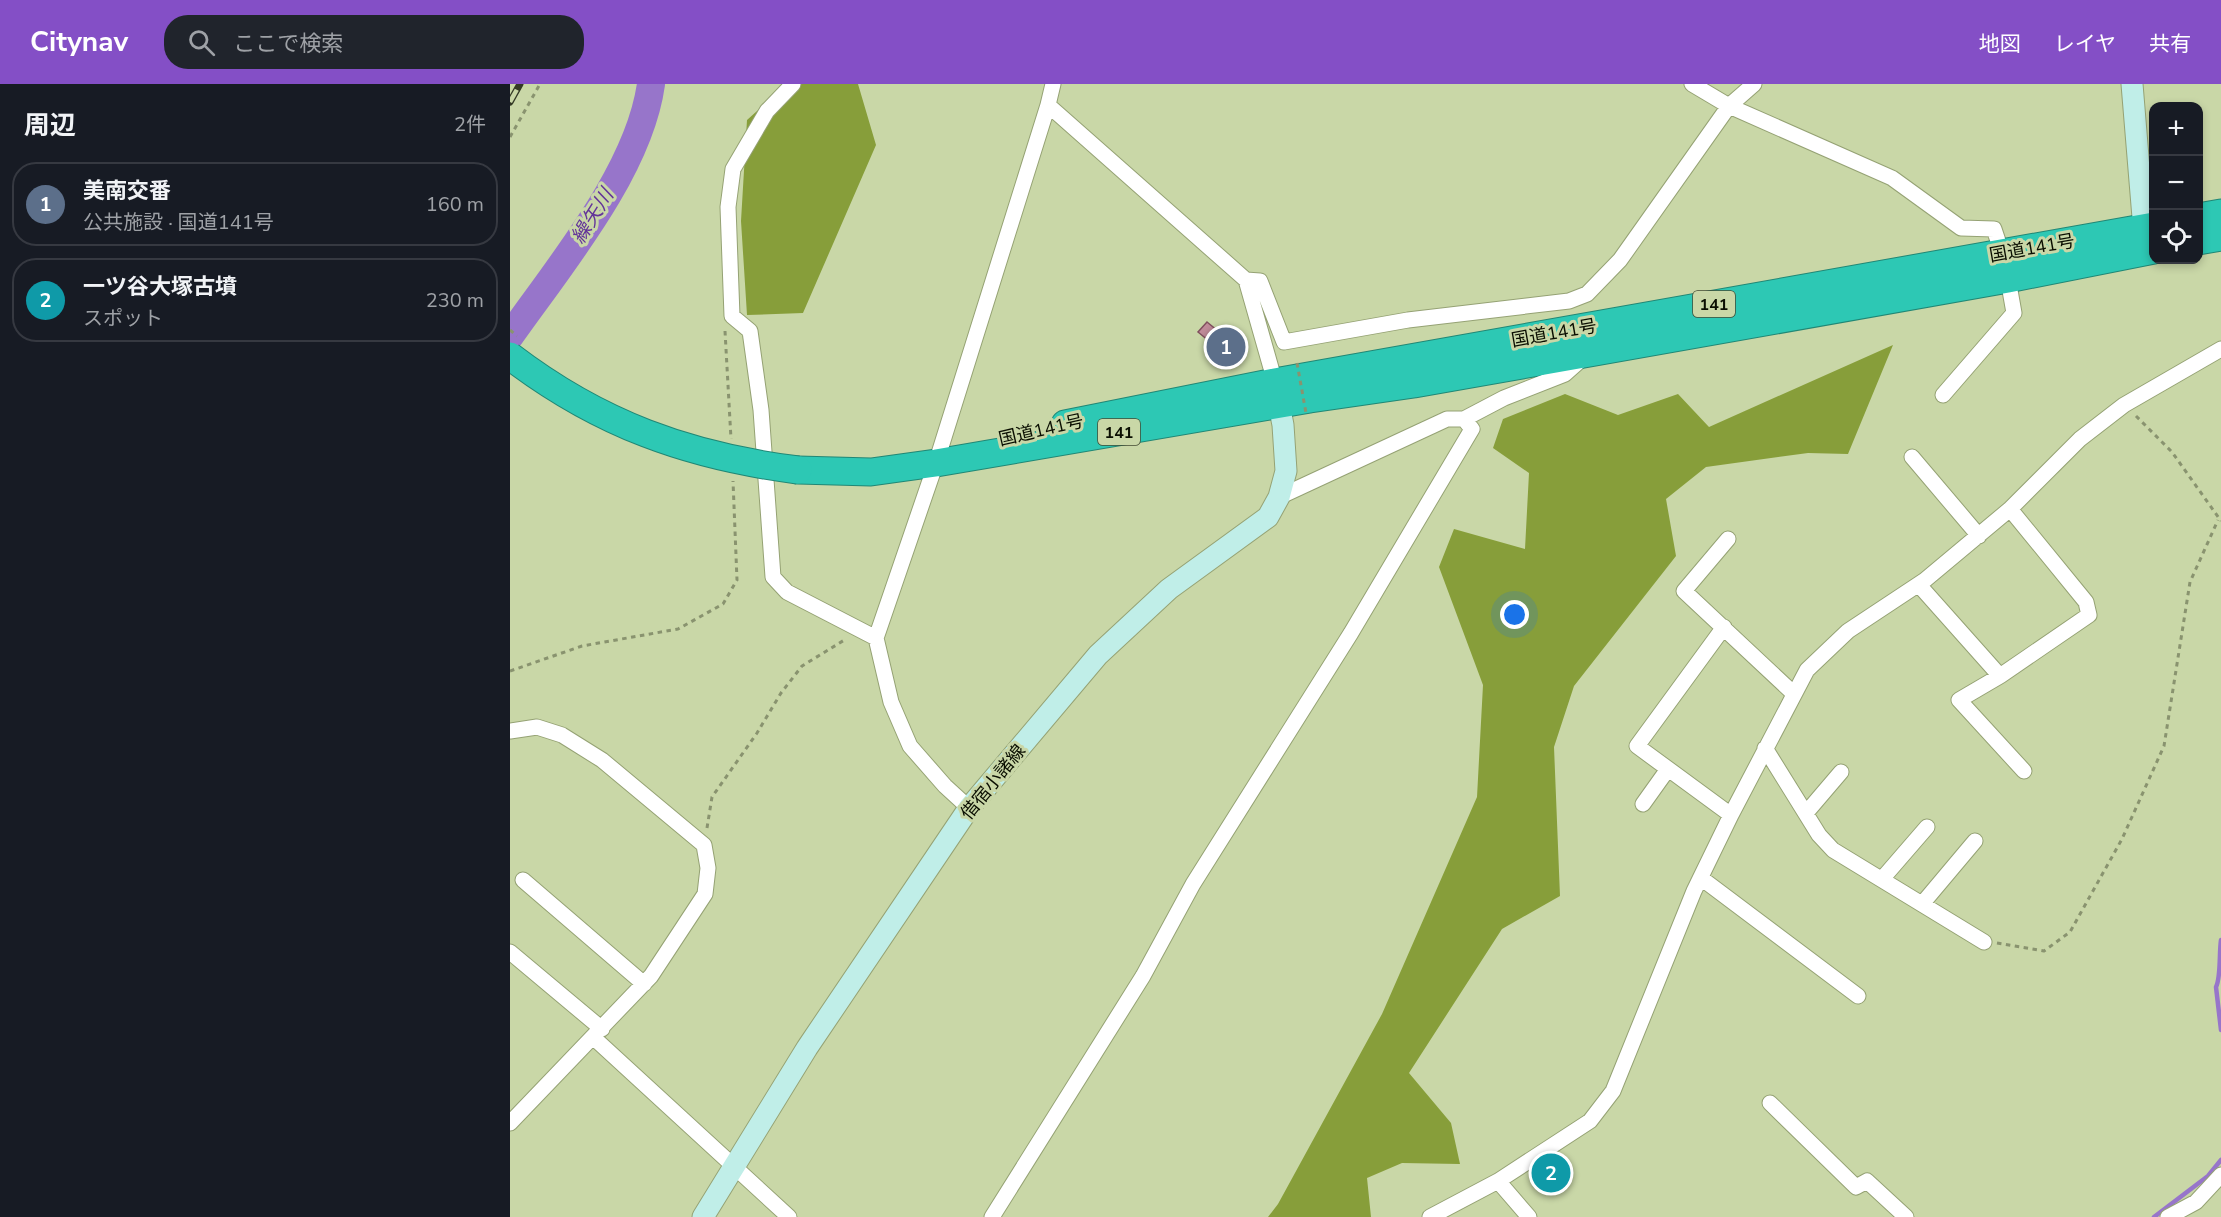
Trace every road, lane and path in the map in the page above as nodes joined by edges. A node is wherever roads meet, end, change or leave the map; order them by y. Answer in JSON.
{"nodes":[{"id":1,"x":540,"y":84,"type":"edge"},
{"id":2,"x":793,"y":84,"type":"edge"},
{"id":3,"x":1053,"y":84,"type":"edge"},
{"id":4,"x":1692,"y":84,"type":"edge"},
{"id":5,"x":1754,"y":84,"type":"edge"},
{"id":6,"x":2132,"y":84,"type":"edge"},
{"id":7,"x":1048,"y":105,"type":"junction"},
{"id":8,"x":1729,"y":106,"type":"junction"},
{"id":9,"x":510,"y":137,"type":"edge"},
{"id":10,"x":2221,"y":213,"type":"edge"},
{"id":11,"x":2203,"y":217,"type":"edge"},
{"id":12,"x":2221,"y":237,"type":"edge"},
{"id":13,"x":2149,"y":239,"type":"edge"},
{"id":14,"x":2203,"y":240,"type":"edge"},
{"id":15,"x":2005,"y":266,"type":"junction"},
{"id":16,"x":1246,"y":280,"type":"junction"},
{"id":17,"x":732,"y":316,"type":"junction"},
{"id":18,"x":510,"y":330,"type":"edge"},
{"id":19,"x":514,"y":347,"type":"edge"},
{"id":20,"x":2221,"y":349,"type":"edge"},
{"id":21,"x":1588,"y":353,"type":"junction"},
{"id":22,"x":1296,"y":363,"type":"dead end"},
{"id":23,"x":1277,"y":394,"type":"junction"},
{"id":24,"x":1942,"y":395,"type":"dead end"},
{"id":25,"x":2124,"y":405,"type":"junction"},
{"id":26,"x":1306,"y":413,"type":"dead end"},
{"id":27,"x":1464,"y":419,"type":"junction"},
{"id":28,"x":720,"y":437,"type":"dead end"},
{"id":29,"x":1912,"y":457,"type":"dead end"},
{"id":30,"x":948,"y":461,"type":"junction"},
{"id":31,"x":732,"y":475,"type":"dead end"},
{"id":32,"x":1279,"y":497,"type":"junction"},
{"id":33,"x":2010,"y":509,"type":"junction"},
{"id":34,"x":2220,"y":521,"type":"edge"},
{"id":35,"x":1979,"y":536,"type":"junction"},
{"id":36,"x":1728,"y":539,"type":"dead end"},
{"id":37,"x":1918,"y":585,"type":"junction"},
{"id":38,"x":1724,"y":627,"type":"junction"},
{"id":39,"x":858,"y":631,"type":"junction"},
{"id":40,"x":876,"y":638,"type":"junction"},
{"id":41,"x":510,"y":671,"type":"edge"},
{"id":42,"x":2000,"y":676,"type":"junction"},
{"id":43,"x":1793,"y":693,"type":"junction"},
{"id":44,"x":510,"y":731,"type":"edge"},
{"id":45,"x":1765,"y":748,"type":"junction"},
{"id":46,"x":1668,"y":769,"type":"junction"},
{"id":47,"x":2024,"y":771,"type":"dead end"},
{"id":48,"x":1840,"y":772,"type":"dead end"},
{"id":49,"x":1643,"y":804,"type":"dead end"},
{"id":50,"x":969,"y":808,"type":"junction"},
{"id":51,"x":1806,"y":813,"type":"junction"},
{"id":52,"x":1731,"y":814,"type":"junction"},
{"id":53,"x":1927,"y":827,"type":"dead end"},
{"id":54,"x":1975,"y":841,"type":"dead end"},
{"id":55,"x":704,"y":845,"type":"junction"},
{"id":56,"x":1701,"y":878,"type":"junction"},
{"id":57,"x":1882,"y":879,"type":"junction"},
{"id":58,"x":523,"y":880,"type":"dead end"},
{"id":59,"x":1922,"y":904,"type":"junction"},
{"id":60,"x":1984,"y":942,"type":"joint"},
{"id":61,"x":510,"y":952,"type":"edge"},
{"id":62,"x":644,"y":984,"type":"junction"},
{"id":63,"x":1858,"y":996,"type":"dead end"},
{"id":64,"x":598,"y":1033,"type":"junction"},
{"id":65,"x":1770,"y":1103,"type":"dead end"},
{"id":66,"x":510,"y":1123,"type":"edge"},
{"id":67,"x":736,"y":1167,"type":"junction"},
{"id":68,"x":2221,"y":1175,"type":"edge"},
{"id":69,"x":1498,"y":1181,"type":"junction"},
{"id":70,"x":702,"y":1217,"type":"edge"},
{"id":71,"x":789,"y":1217,"type":"edge"},
{"id":72,"x":992,"y":1217,"type":"edge"},
{"id":73,"x":1430,"y":1217,"type":"edge"},
{"id":74,"x":1529,"y":1217,"type":"edge"},
{"id":75,"x":1906,"y":1217,"type":"edge"},
{"id":76,"x":2168,"y":1217,"type":"edge"}],
"edges":[{"from":1,"to":9,"type":"path"},
{"from":2,"to":17,"type":"street"},
{"from":3,"to":7,"type":"street"},
{"from":4,"to":8,"type":"street"},
{"from":5,"to":8,"type":"street"},
{"from":6,"to":13,"type":"main road"},
{"from":7,"to":16,"type":"street"},
{"from":7,"to":30,"type":"street"},
{"from":8,"to":15,"type":"street"},
{"from":8,"to":16,"type":"street"},
{"from":10,"to":11,"type":"highway"},
{"from":12,"to":14,"type":"highway"},
{"from":13,"to":15,"type":"highway","name":"国道141号","number":"141"},
{"from":15,"to":21,"type":"highway","name":"国道141号","number":"141"},
{"from":15,"to":23,"type":"highway","name":"国道141号","number":"141"},
{"from":15,"to":24,"type":"street"},
{"from":16,"to":23,"type":"street"},
{"from":17,"to":28,"type":"path"},
{"from":17,"to":39,"type":"street"},
{"from":18,"to":19,"type":"path"},
{"from":19,"to":30,"type":"highway","name":"国道141号","number":"141","bridge":true},
{"from":20,"to":25,"type":"street"},
{"from":21,"to":23,"type":"highway","name":"国道141号","number":"141"},
{"from":21,"to":27,"type":"street"},
{"from":22,"to":26,"type":"path","bridge":true},
{"from":23,"to":30,"type":"highway","name":"国道141号","number":"141"},
{"from":23,"to":32,"type":"main road","name":"借宿小諸線"},
{"from":25,"to":33,"type":"street"},
{"from":25,"to":34,"type":"path"},
{"from":27,"to":32,"type":"street"},
{"from":27,"to":72,"type":"street"},
{"from":29,"to":35,"type":"street"},
{"from":30,"to":40,"type":"street"},
{"from":31,"to":41,"type":"path"},
{"from":32,"to":50,"type":"main road","name":"借宿小諸線"},
{"from":33,"to":35,"type":"street"},
{"from":33,"to":42,"type":"street"},
{"from":34,"to":60,"type":"path"},
{"from":35,"to":37,"type":"street"},
{"from":36,"to":38,"type":"street"},
{"from":37,"to":42,"type":"street"},
{"from":37,"to":43,"type":"street"},
{"from":38,"to":43,"type":"street"},
{"from":38,"to":46,"type":"street"},
{"from":39,"to":40,"type":"street"},
{"from":39,"to":55,"type":"path"},
{"from":40,"to":50,"type":"street"},
{"from":42,"to":47,"type":"street"},
{"from":43,"to":45,"type":"street"},
{"from":44,"to":55,"type":"street"},
{"from":45,"to":51,"type":"street"},
{"from":45,"to":52,"type":"street"},
{"from":46,"to":49,"type":"street"},
{"from":46,"to":52,"type":"street"},
{"from":48,"to":51,"type":"street"},
{"from":50,"to":67,"type":"main road","name":"借宿小諸線"},
{"from":51,"to":57,"type":"street"},
{"from":52,"to":56,"type":"street"},
{"from":53,"to":57,"type":"street"},
{"from":54,"to":59,"type":"street"},
{"from":55,"to":62,"type":"street"},
{"from":56,"to":63,"type":"street"},
{"from":56,"to":69,"type":"street"},
{"from":57,"to":59,"type":"street"},
{"from":58,"to":62,"type":"street"},
{"from":59,"to":60,"type":"street"},
{"from":61,"to":64,"type":"street"},
{"from":62,"to":64,"type":"street"},
{"from":64,"to":66,"type":"street"},
{"from":64,"to":67,"type":"street"},
{"from":65,"to":75,"type":"street"},
{"from":67,"to":70,"type":"main road","name":"借宿小諸線"},
{"from":67,"to":71,"type":"street"},
{"from":68,"to":76,"type":"street"},
{"from":69,"to":73,"type":"street"},
{"from":69,"to":74,"type":"street"}]}
